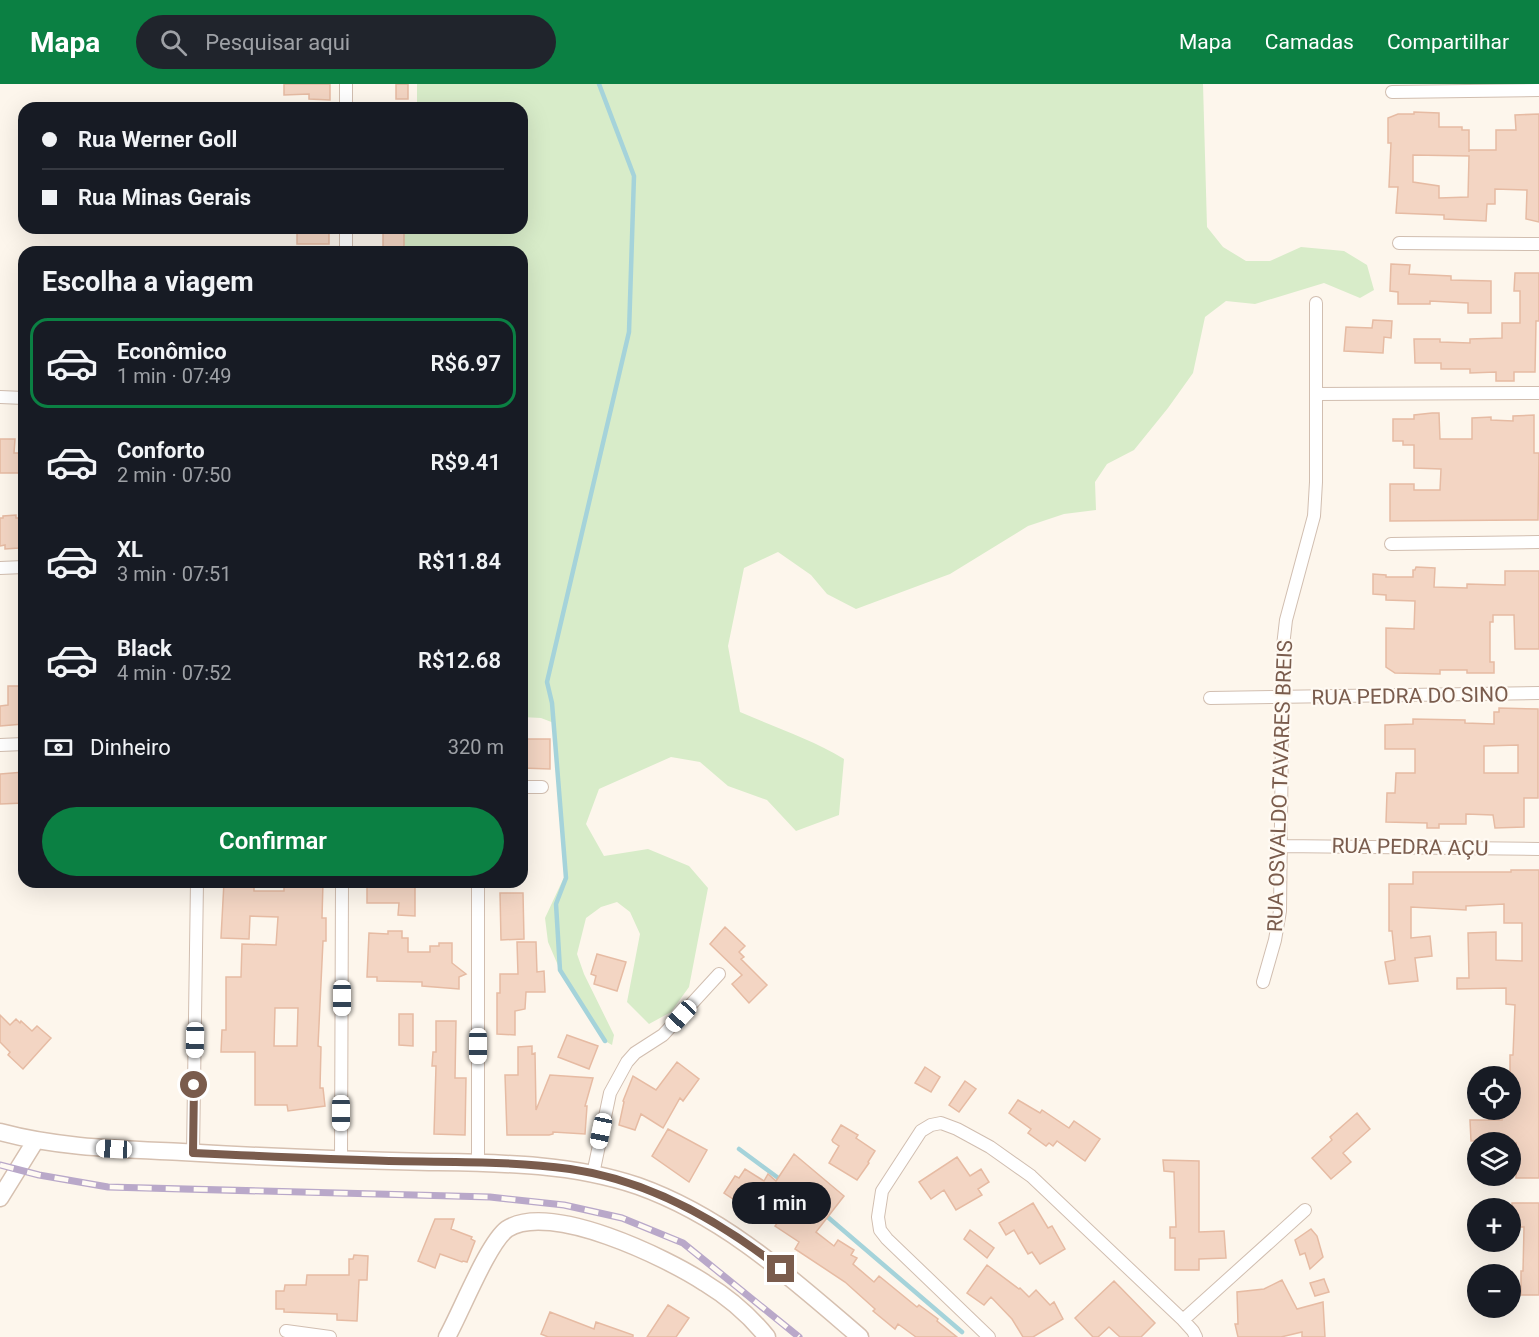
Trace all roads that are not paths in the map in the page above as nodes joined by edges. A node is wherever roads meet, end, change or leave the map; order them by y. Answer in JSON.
{"nodes":[{"id":1,"x":346,"y":84,"type":"edge"},
{"id":2,"x":1539,"y":90,"type":"edge"},
{"id":3,"x":1392,"y":92,"type":"dead end"},
{"id":4,"x":346,"y":102,"type":"edge"},
{"id":5,"x":1399,"y":243,"type":"dead end"},
{"id":6,"x":1539,"y":244,"type":"edge"},
{"id":7,"x":1316,"y":303,"type":"dead end"},
{"id":8,"x":1539,"y":393,"type":"edge"},
{"id":9,"x":1316,"y":394,"type":"junction"},
{"id":10,"x":0,"y":397,"type":"edge"},
{"id":11,"x":18,"y":398,"type":"edge"},
{"id":12,"x":1539,"y":542,"type":"edge"},
{"id":13,"x":1391,"y":544,"type":"dead end"},
{"id":14,"x":18,"y":567,"type":"edge"},
{"id":15,"x":0,"y":568,"type":"edge"},
{"id":16,"x":1539,"y":693,"type":"edge"},
{"id":17,"x":1282,"y":698,"type":"junction"},
{"id":18,"x":1210,"y":699,"type":"dead end"},
{"id":19,"x":18,"y":744,"type":"edge"},
{"id":20,"x":0,"y":745,"type":"edge"},
{"id":21,"x":528,"y":787,"type":"edge"},
{"id":22,"x":542,"y":787,"type":"dead end"},
{"id":23,"x":1281,"y":846,"type":"junction"},
{"id":24,"x":1539,"y":849,"type":"edge"},
{"id":25,"x":198,"y":888,"type":"edge"},
{"id":26,"x":342,"y":888,"type":"edge"},
{"id":27,"x":478,"y":888,"type":"edge"},
{"id":28,"x":719,"y":975,"type":"dead end"},
{"id":29,"x":1263,"y":982,"type":"dead end"},
{"id":30,"x":0,"y":1132,"type":"edge"},
{"id":31,"x":36,"y":1140,"type":"junction"},
{"id":32,"x":193,"y":1153,"type":"junction"},
{"id":33,"x":341,"y":1160,"type":"junction"},
{"id":34,"x":478,"y":1163,"type":"junction"},
{"id":35,"x":592,"y":1174,"type":"junction"},
{"id":36,"x":0,"y":1198,"type":"edge"},
{"id":37,"x":1305,"y":1210,"type":"dead end"},
{"id":38,"x":1183,"y":1320,"type":"junction"},
{"id":39,"x":286,"y":1331,"type":"dead end"},
{"id":40,"x":330,"y":1337,"type":"edge"},
{"id":41,"x":447,"y":1337,"type":"edge"},
{"id":42,"x":767,"y":1337,"type":"edge"},
{"id":43,"x":860,"y":1337,"type":"edge"},
{"id":44,"x":989,"y":1337,"type":"edge"},
{"id":45,"x":1196,"y":1337,"type":"edge"}],
"edges":[{"from":1,"to":4,"type":"street"},
{"from":2,"to":3,"type":"street"},
{"from":5,"to":6,"type":"street"},
{"from":7,"to":9,"type":"street","name":"RUA OSVALDO TAVARES BREIS"},
{"from":8,"to":9,"type":"street"},
{"from":9,"to":17,"type":"street","name":"RUA OSVALDO TAVARES BREIS"},
{"from":10,"to":11,"type":"street"},
{"from":12,"to":13,"type":"street"},
{"from":14,"to":15,"type":"street"},
{"from":16,"to":17,"type":"street","name":"RUA PEDRA DO SINO"},
{"from":17,"to":18,"type":"street","name":"RUA PEDRA DO SINO"},
{"from":17,"to":23,"type":"street","name":"RUA OSVALDO TAVARES BREIS"},
{"from":19,"to":20,"type":"street"},
{"from":21,"to":22,"type":"street"},
{"from":23,"to":24,"type":"street","name":"RUA PEDRA AÇU"},
{"from":23,"to":29,"type":"street","name":"RUA OSVALDO TAVARES BREIS"},
{"from":25,"to":32,"type":"street"},
{"from":26,"to":33,"type":"street"},
{"from":27,"to":34,"type":"street"},
{"from":28,"to":35,"type":"street"},
{"from":30,"to":31,"type":"main road"},
{"from":31,"to":32,"type":"main road"},
{"from":31,"to":36,"type":"main road"},
{"from":32,"to":33,"type":"main road"},
{"from":33,"to":34,"type":"main road"},
{"from":34,"to":35,"type":"main road"},
{"from":35,"to":43,"type":"main road"},
{"from":37,"to":38,"type":"street"},
{"from":38,"to":44,"type":"street"},
{"from":38,"to":45,"type":"street"},
{"from":39,"to":40,"type":"street"},
{"from":41,"to":42,"type":"main road"}]}
